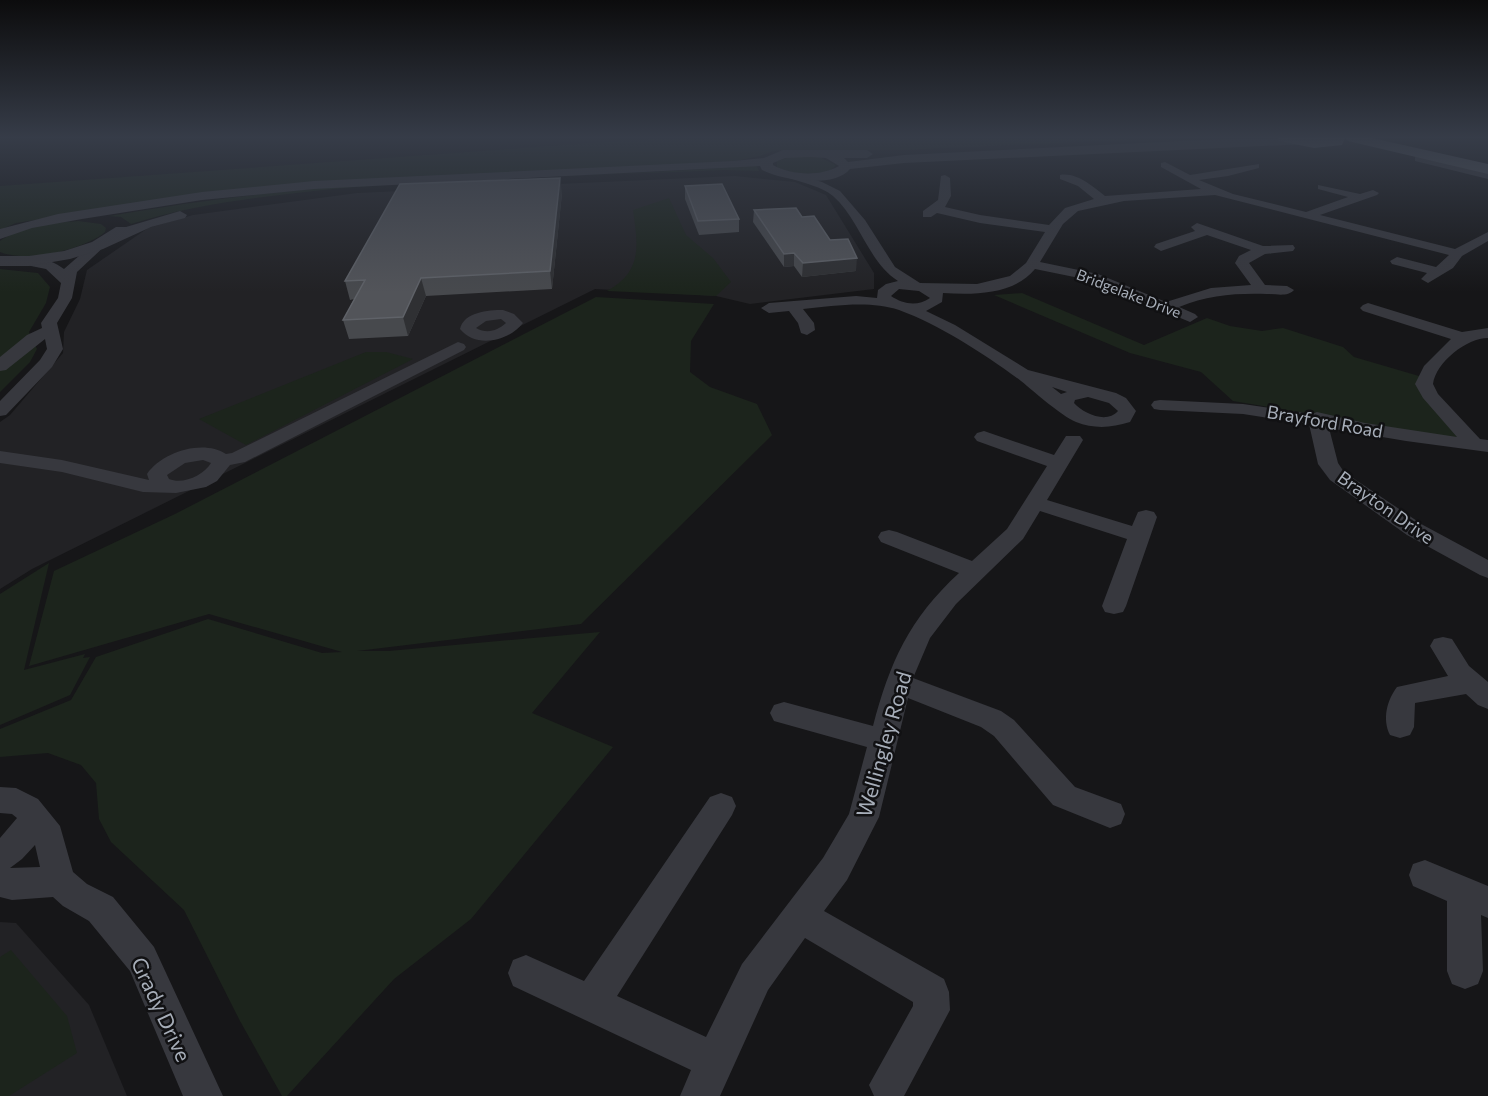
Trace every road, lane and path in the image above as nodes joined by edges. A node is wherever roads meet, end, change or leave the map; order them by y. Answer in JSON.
{"nodes":[{"id":1,"x":271,"y":189,"type":"edge"},
{"id":2,"x":365,"y":189,"type":"edge"},
{"id":3,"x":829,"y":189,"type":"edge"},
{"id":4,"x":837,"y":189,"type":"edge"},
{"id":5,"x":948,"y":189,"type":"edge"},
{"id":6,"x":1087,"y":189,"type":"edge"},
{"id":7,"x":1212,"y":189,"type":"edge"},
{"id":8,"x":1330,"y":189,"type":"edge"},
{"id":9,"x":1216,"y":191,"type":"junction"},
{"id":10,"x":836,"y":193,"type":"junction"},
{"id":11,"x":1373,"y":193,"type":"dead end"},
{"id":12,"x":1360,"y":197,"type":"junction"},
{"id":13,"x":1104,"y":201,"type":"junction"},
{"id":14,"x":1305,"y":216,"type":"junction"},
{"id":15,"x":58,"y":218,"type":"junction"},
{"id":16,"x":1052,"y":229,"type":"junction"},
{"id":17,"x":0,"y":234,"type":"edge"},
{"id":18,"x":1488,"y":236,"type":"edge"},
{"id":19,"x":105,"y":242,"type":"junction"},
{"id":20,"x":1161,"y":247,"type":"dead end"},
{"id":21,"x":1288,"y":248,"type":"dead end"},
{"id":22,"x":1262,"y":250,"type":"junction"},
{"id":23,"x":1457,"y":253,"type":"junction"},
{"id":24,"x":2,"y":261,"type":"edge"},
{"id":25,"x":26,"y":261,"type":"junction"},
{"id":26,"x":1397,"y":261,"type":"dead end"},
{"id":27,"x":1032,"y":264,"type":"junction"},
{"id":28,"x":890,"y":270,"type":"junction"},
{"id":29,"x":68,"y":283,"type":"junction"},
{"id":30,"x":921,"y":287,"type":"junction"},
{"id":31,"x":1261,"y":289,"type":"junction"},
{"id":32,"x":966,"y":290,"type":"junction"},
{"id":33,"x":1287,"y":290,"type":"dead end"},
{"id":34,"x":891,"y":298,"type":"junction"},
{"id":35,"x":936,"y":301,"type":"junction"},
{"id":36,"x":1400,"y":305,"type":"dead end"},
{"id":37,"x":793,"y":306,"type":"junction"},
{"id":38,"x":1166,"y":307,"type":"junction"},
{"id":39,"x":769,"y":308,"type":"dead end"},
{"id":40,"x":1368,"y":308,"type":"dead end"},
{"id":41,"x":1384,"y":313,"type":"junction"},
{"id":42,"x":1190,"y":317,"type":"dead end"},
{"id":43,"x":939,"y":321,"type":"junction"},
{"id":44,"x":469,"y":330,"type":"junction"},
{"id":45,"x":807,"y":330,"type":"dead end"},
{"id":46,"x":50,"y":331,"type":"junction"},
{"id":47,"x":1488,"y":333,"type":"edge"},
{"id":48,"x":497,"y":334,"type":"junction"},
{"id":49,"x":1463,"y":338,"type":"junction"},
{"id":50,"x":458,"y":347,"type":"junction"},
{"id":51,"x":0,"y":366,"type":"edge"},
{"id":52,"x":1022,"y":374,"type":"junction"},
{"id":53,"x":1096,"y":393,"type":"junction"},
{"id":54,"x":1160,"y":405,"type":"junction"},
{"id":55,"x":1069,"y":409,"type":"junction"},
{"id":56,"x":0,"y":411,"type":"edge"},
{"id":57,"x":1317,"y":418,"type":"junction"},
{"id":58,"x":1119,"y":419,"type":"junction"},
{"id":59,"x":984,"y":437,"type":"dead end"},
{"id":60,"x":1481,"y":446,"type":"edge"},
{"id":61,"x":1066,"y":452,"type":"junction"},
{"id":62,"x":0,"y":457,"type":"edge"},
{"id":63,"x":222,"y":461,"type":"junction"},
{"id":64,"x":170,"y":462,"type":"junction"},
{"id":65,"x":111,"y":476,"type":"junction"},
{"id":66,"x":166,"y":486,"type":"junction"},
{"id":67,"x":1036,"y":503,"type":"junction"},
{"id":68,"x":889,"y":537,"type":"dead end"},
{"id":69,"x":1488,"y":570,"type":"edge"},
{"id":70,"x":977,"y":572,"type":"junction"},
{"id":71,"x":1114,"y":606,"type":"dead end"},
{"id":72,"x":1443,"y":646,"type":"dead end"},
{"id":73,"x":898,"y":683,"type":"junction"},
{"id":74,"x":1479,"y":690,"type":"edge"},
{"id":75,"x":784,"y":713,"type":"dead end"},
{"id":76,"x":1400,"y":727,"type":"dead end"},
{"id":77,"x":883,"y":740,"type":"junction"},
{"id":78,"x":0,"y":800,"type":"edge"},
{"id":79,"x":721,"y":806,"type":"dead end"},
{"id":80,"x":1110,"y":814,"type":"dead end"},
{"id":81,"x":34,"y":817,"type":"junction"},
{"id":82,"x":0,"y":857,"type":"edge"},
{"id":83,"x":1425,"y":874,"type":"dead end"},
{"id":84,"x":59,"y":881,"type":"junction"},
{"id":85,"x":0,"y":882,"type":"edge"},
{"id":86,"x":1476,"y":896,"type":"edge"},
{"id":87,"x":800,"y":916,"type":"junction"},
{"id":88,"x":1465,"y":971,"type":"dead end"},
{"id":89,"x":526,"y":973,"type":"dead end"},
{"id":90,"x":591,"y":1004,"type":"junction"},
{"id":91,"x":714,"y":1061,"type":"junction"},
{"id":92,"x":889,"y":1085,"type":"dead end"},
{"id":93,"x":203,"y":1096,"type":"edge"},
{"id":94,"x":700,"y":1096,"type":"edge"}],
"edges":[{"from":1,"to":15,"type":"street"},
{"from":2,"to":19,"type":"street"},
{"from":3,"to":10,"type":"street"},
{"from":4,"to":10,"type":"street"},
{"from":5,"to":16,"type":"street"},
{"from":6,"to":13,"type":"street"},
{"from":7,"to":9,"type":"street"},
{"from":8,"to":12,"type":"street"},
{"from":9,"to":13,"type":"street"},
{"from":9,"to":14,"type":"street"},
{"from":10,"to":28,"type":"street"},
{"from":11,"to":12,"type":"street"},
{"from":12,"to":14,"type":"street"},
{"from":13,"to":16,"type":"street"},
{"from":14,"to":23,"type":"street"},
{"from":15,"to":17,"type":"street"},
{"from":15,"to":19,"type":"street"},
{"from":16,"to":27,"type":"street"},
{"from":18,"to":23,"type":"street"},
{"from":19,"to":25,"type":"street"},
{"from":19,"to":29,"type":"street"},
{"from":20,"to":22,"type":"street"},
{"from":21,"to":22,"type":"street"},
{"from":22,"to":31,"type":"street"},
{"from":23,"to":26,"type":"street"},
{"from":24,"to":25,"type":"street"},
{"from":25,"to":29,"type":"street"},
{"from":27,"to":32,"type":"street"},
{"from":27,"to":38,"type":"street","name":"Bridgelake Drive"},
{"from":28,"to":30,"type":"street"},
{"from":28,"to":34,"type":"street"},
{"from":29,"to":46,"type":"street"},
{"from":30,"to":32,"type":"street"},
{"from":30,"to":34,"type":"street"},
{"from":30,"to":35,"type":"street"},
{"from":31,"to":33,"type":"street"},
{"from":31,"to":38,"type":"street"},
{"from":32,"to":35,"type":"street"},
{"from":34,"to":35,"type":"street"},
{"from":34,"to":37,"type":"street"},
{"from":34,"to":43,"type":"street"},
{"from":35,"to":43,"type":"street"},
{"from":36,"to":41,"type":"street"},
{"from":37,"to":39,"type":"street"},
{"from":37,"to":45,"type":"street"},
{"from":38,"to":42,"type":"street","name":"Bridgelake Drive"},
{"from":40,"to":41,"type":"street"},
{"from":41,"to":49,"type":"street"},
{"from":43,"to":52,"type":"street"},
{"from":44,"to":48,"type":"street"},
{"from":44,"to":48,"type":"street"},
{"from":44,"to":50,"type":"street"},
{"from":46,"to":51,"type":"street"},
{"from":46,"to":56,"type":"street"},
{"from":47,"to":49,"type":"street"},
{"from":48,"to":50,"type":"street"},
{"from":49,"to":60,"type":"street"},
{"from":50,"to":63,"type":"street"},
{"from":52,"to":53,"type":"street","name":"Brayford Road"},
{"from":52,"to":55,"type":"street"},
{"from":53,"to":54,"type":"street","name":"Brayford Road"},
{"from":53,"to":55,"type":"street"},
{"from":53,"to":58,"type":"street"},
{"from":54,"to":57,"type":"street","name":"Brayford Road"},
{"from":54,"to":58,"type":"street","name":"Brayford Road"},
{"from":55,"to":58,"type":"street"},
{"from":55,"to":61,"type":"street"},
{"from":57,"to":60,"type":"street","name":"Brayford Road"},
{"from":57,"to":69,"type":"street","name":"Brayton Drive"},
{"from":58,"to":61,"type":"street"},
{"from":59,"to":61,"type":"street"},
{"from":61,"to":67,"type":"street","name":"Wellingley Road"},
{"from":62,"to":65,"type":"street"},
{"from":63,"to":64,"type":"street"},
{"from":63,"to":66,"type":"street"},
{"from":64,"to":65,"type":"street"},
{"from":64,"to":66,"type":"street"},
{"from":65,"to":66,"type":"street"},
{"from":67,"to":70,"type":"street","name":"Wellingley Road"},
{"from":67,"to":71,"type":"street"},
{"from":68,"to":70,"type":"street"},
{"from":70,"to":73,"type":"street","name":"Wellingley Road"},
{"from":72,"to":74,"type":"street"},
{"from":73,"to":77,"type":"street","name":"Wellingley Road"},
{"from":73,"to":80,"type":"street"},
{"from":74,"to":76,"type":"street"},
{"from":75,"to":77,"type":"street"},
{"from":77,"to":87,"type":"street","name":"Wellingley Road"},
{"from":78,"to":81,"type":"street"},
{"from":79,"to":90,"type":"street"},
{"from":81,"to":82,"type":"street"},
{"from":81,"to":84,"type":"street"},
{"from":83,"to":86,"type":"street"},
{"from":84,"to":85,"type":"street"},
{"from":84,"to":93,"type":"street","name":"Grady Drive"},
{"from":86,"to":88,"type":"street"},
{"from":87,"to":91,"type":"street","name":"Wellingley Road"},
{"from":87,"to":92,"type":"street"},
{"from":89,"to":90,"type":"street"},
{"from":90,"to":91,"type":"street"},
{"from":91,"to":94,"type":"street","name":"Wellingley Road"}]}
